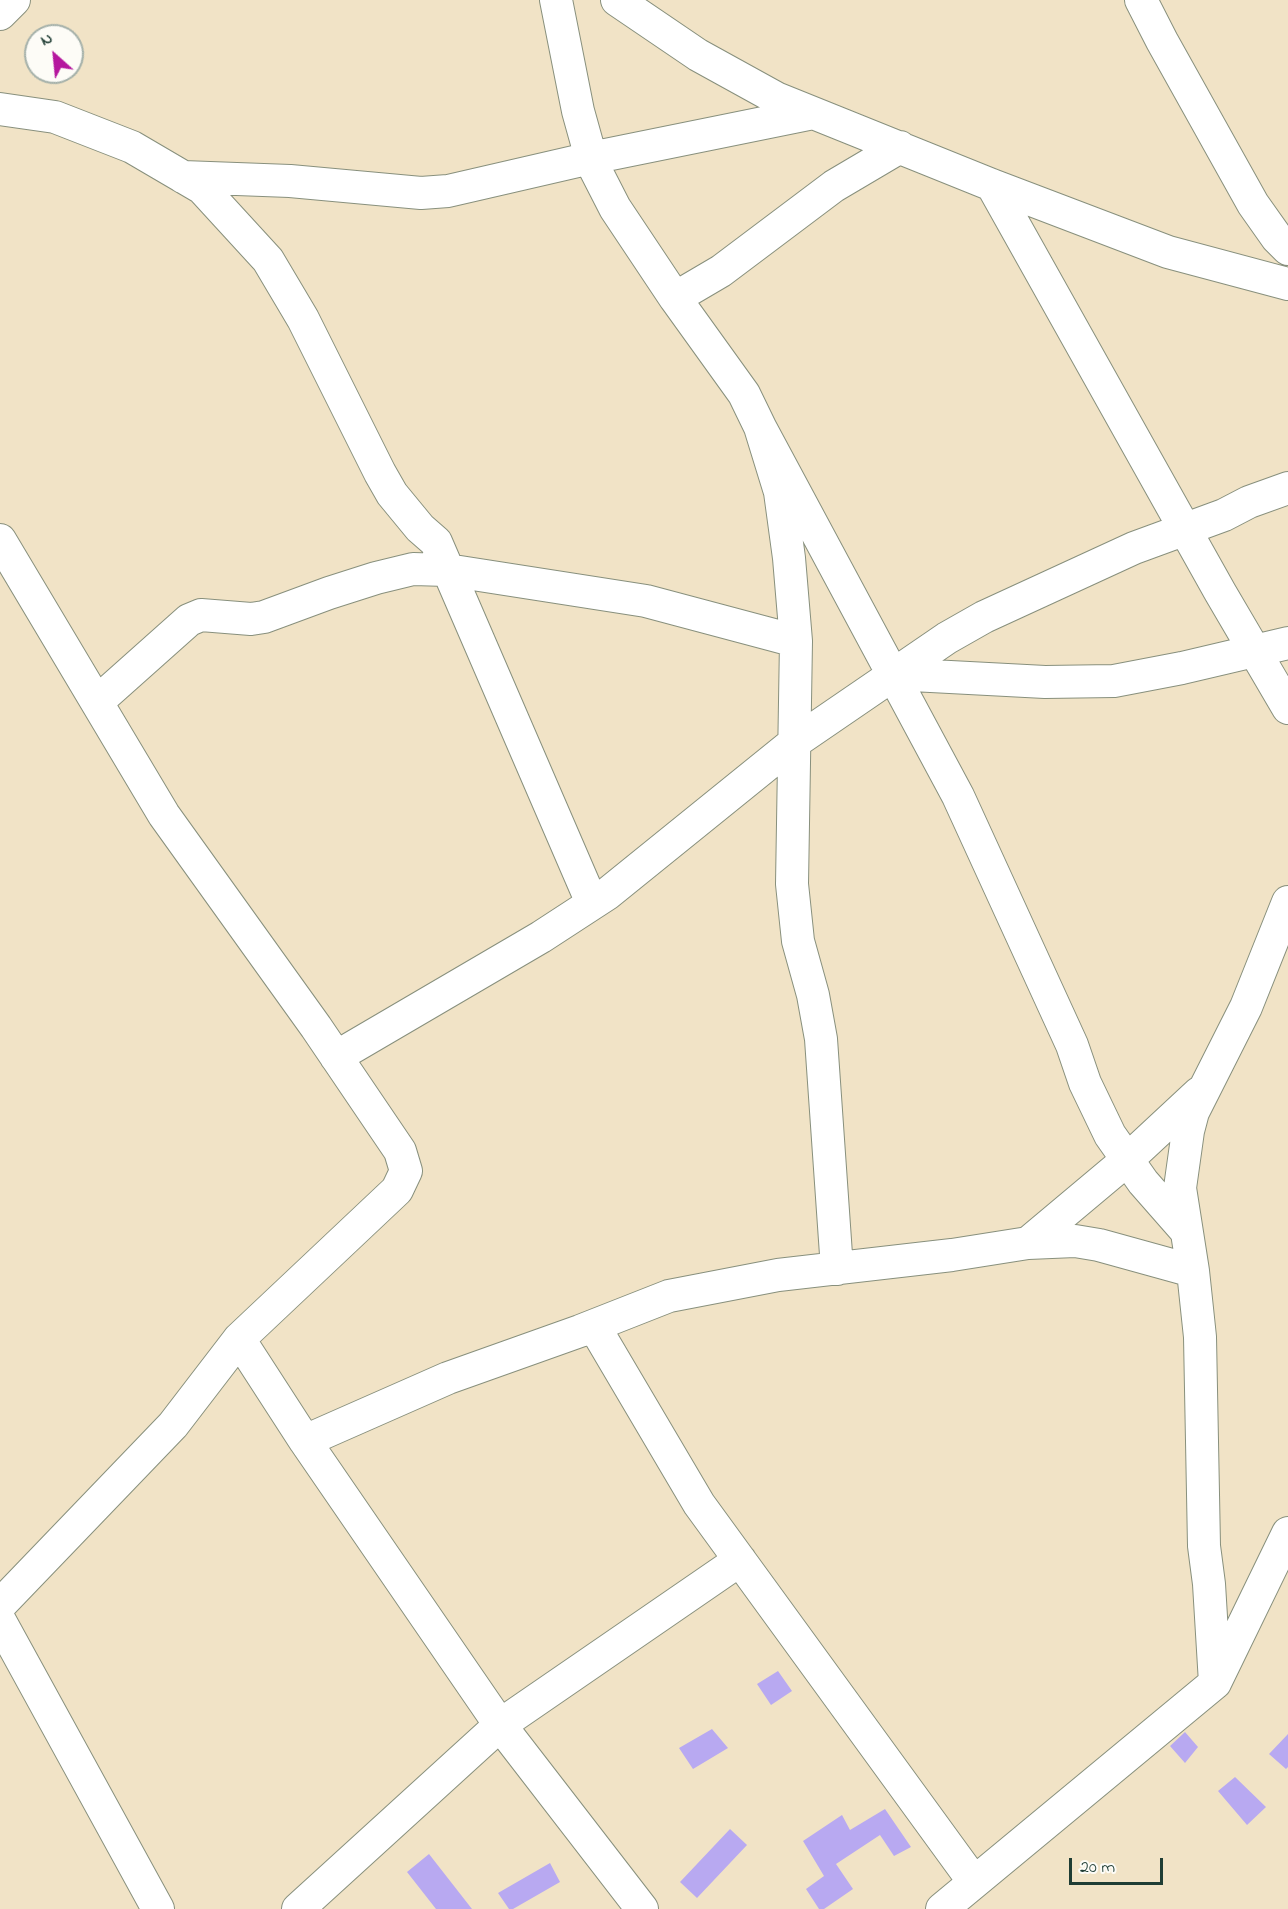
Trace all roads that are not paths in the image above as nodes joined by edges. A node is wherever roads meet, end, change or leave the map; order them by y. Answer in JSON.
{"nodes":[{"id":1,"x":14,"y":0,"type":"edge"},
{"id":2,"x":555,"y":0,"type":"edge"},
{"id":3,"x":616,"y":0,"type":"edge"},
{"id":4,"x":1141,"y":0,"type":"edge"},
{"id":5,"x":0,"y":14,"type":"edge"},
{"id":6,"x":2,"y":107,"type":"edge"},
{"id":7,"x":813,"y":113,"type":"junction"},
{"id":8,"x":900,"y":147,"type":"junction"},
{"id":9,"x":591,"y":158,"type":"junction"},
{"id":10,"x":183,"y":177,"type":"junction"},
{"id":11,"x":992,"y":185,"type":"junction"},
{"id":12,"x":1288,"y":249,"type":"edge"},
{"id":13,"x":1288,"y":284,"type":"edge"},
{"id":14,"x":675,"y":298,"type":"junction"},
{"id":15,"x":760,"y":427,"type":"junction"},
{"id":16,"x":1288,"y":488,"type":"edge"},
{"id":17,"x":1185,"y":529,"type":"junction"},
{"id":18,"x":0,"y":540,"type":"edge"},
{"id":19,"x":447,"y":570,"type":"junction"},
{"id":20,"x":796,"y":641,"type":"junction"},
{"id":21,"x":1288,"y":643,"type":"edge"},
{"id":22,"x":1254,"y":652,"type":"junction"},
{"id":23,"x":893,"y":674,"type":"junction"},
{"id":24,"x":97,"y":702,"type":"junction"},
{"id":25,"x":1288,"y":708,"type":"edge"},
{"id":26,"x":795,"y":742,"type":"junction"},
{"id":27,"x":1288,"y":902,"type":"edge"},
{"id":28,"x":592,"y":903,"type":"junction"},
{"id":29,"x":336,"y":1057,"type":"junction"},
{"id":30,"x":1206,"y":1086,"type":"junction"},
{"id":31,"x":1127,"y":1160,"type":"junction"},
{"id":32,"x":1186,"y":1231,"type":"junction"},
{"id":33,"x":1028,"y":1243,"type":"junction"},
{"id":34,"x":837,"y":1269,"type":"junction"},
{"id":35,"x":1193,"y":1271,"type":"junction"},
{"id":36,"x":594,"y":1326,"type":"junction"},
{"id":37,"x":239,"y":1339,"type":"junction"},
{"id":38,"x":305,"y":1441,"type":"junction"},
{"id":39,"x":1288,"y":1533,"type":"edge"},
{"id":40,"x":740,"y":1560,"type":"junction"},
{"id":41,"x":0,"y":1605,"type":"edge"},
{"id":42,"x":0,"y":1621,"type":"edge"},
{"id":43,"x":1215,"y":1683,"type":"junction"},
{"id":44,"x":500,"y":1725,"type":"junction"},
{"id":45,"x":974,"y":1882,"type":"junction"},
{"id":46,"x":158,"y":1909,"type":"edge"},
{"id":47,"x":298,"y":1909,"type":"edge"},
{"id":48,"x":642,"y":1909,"type":"edge"},
{"id":49,"x":942,"y":1909,"type":"edge"}],
"edges":[{"from":1,"to":5,"type":"street"},
{"from":2,"to":9,"type":"street"},
{"from":3,"to":7,"type":"street"},
{"from":4,"to":12,"type":"street"},
{"from":6,"to":10,"type":"street"},
{"from":7,"to":8,"type":"street"},
{"from":7,"to":9,"type":"street"},
{"from":8,"to":11,"type":"street"},
{"from":8,"to":14,"type":"street"},
{"from":9,"to":10,"type":"street"},
{"from":9,"to":14,"type":"street"},
{"from":10,"to":19,"type":"street"},
{"from":11,"to":13,"type":"street"},
{"from":11,"to":17,"type":"street"},
{"from":14,"to":15,"type":"street"},
{"from":15,"to":20,"type":"street"},
{"from":15,"to":23,"type":"street"},
{"from":16,"to":17,"type":"street"},
{"from":17,"to":22,"type":"street"},
{"from":17,"to":23,"type":"street"},
{"from":18,"to":24,"type":"street"},
{"from":19,"to":20,"type":"street"},
{"from":19,"to":24,"type":"street"},
{"from":19,"to":28,"type":"street"},
{"from":20,"to":26,"type":"street"},
{"from":21,"to":22,"type":"street"},
{"from":22,"to":23,"type":"street"},
{"from":22,"to":25,"type":"street"},
{"from":23,"to":26,"type":"street"},
{"from":23,"to":31,"type":"street"},
{"from":24,"to":29,"type":"street"},
{"from":26,"to":28,"type":"street"},
{"from":26,"to":34,"type":"street"},
{"from":27,"to":30,"type":"street"},
{"from":28,"to":29,"type":"street"},
{"from":29,"to":37,"type":"street"},
{"from":30,"to":31,"type":"street"},
{"from":30,"to":32,"type":"street"},
{"from":31,"to":32,"type":"street"},
{"from":31,"to":33,"type":"street"},
{"from":32,"to":35,"type":"street"},
{"from":33,"to":34,"type":"street"},
{"from":33,"to":35,"type":"street"},
{"from":34,"to":36,"type":"street"},
{"from":35,"to":43,"type":"street"},
{"from":36,"to":38,"type":"street"},
{"from":36,"to":40,"type":"street"},
{"from":37,"to":38,"type":"street"},
{"from":37,"to":41,"type":"street"},
{"from":38,"to":44,"type":"street"},
{"from":39,"to":43,"type":"street"},
{"from":40,"to":44,"type":"street"},
{"from":40,"to":45,"type":"street"},
{"from":42,"to":46,"type":"street"},
{"from":43,"to":45,"type":"street"},
{"from":44,"to":47,"type":"street"},
{"from":44,"to":48,"type":"street"},
{"from":45,"to":49,"type":"street"}]}
